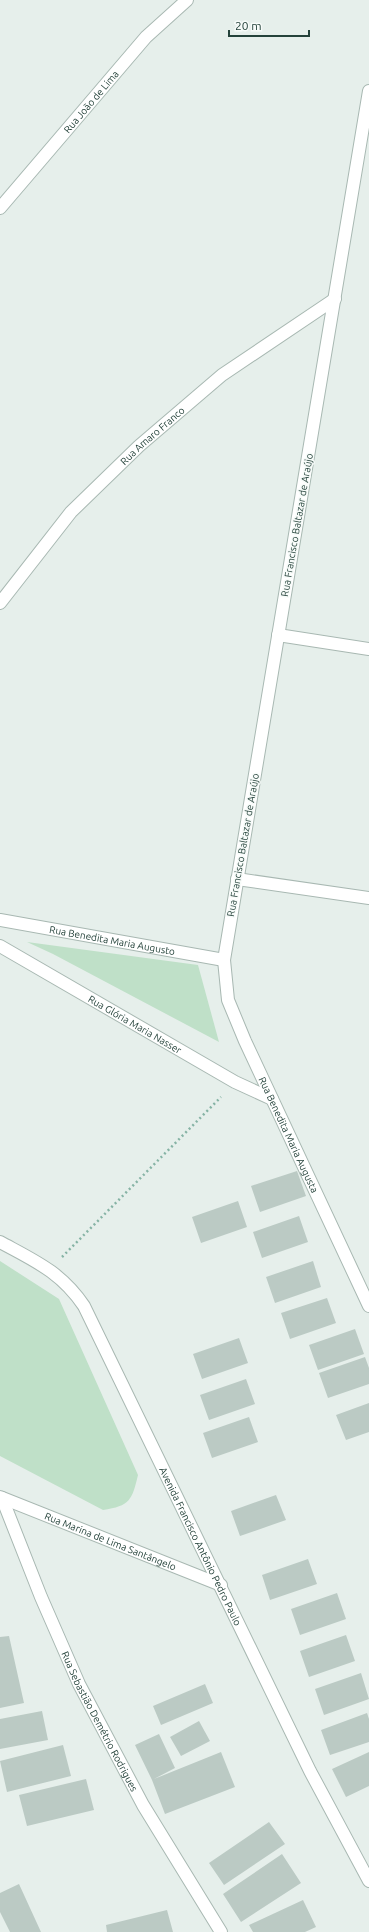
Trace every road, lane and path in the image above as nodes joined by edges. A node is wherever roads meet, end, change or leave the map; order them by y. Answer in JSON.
{"nodes":[{"id":1,"x":187,"y":0,"type":"edge"},
{"id":2,"x":369,"y":91,"type":"edge"},
{"id":3,"x":0,"y":208,"type":"edge"},
{"id":4,"x":335,"y":300,"type":"junction"},
{"id":5,"x":0,"y":603,"type":"edge"},
{"id":6,"x":278,"y":635,"type":"junction"},
{"id":7,"x":369,"y":649,"type":"edge"},
{"id":8,"x":237,"y":879,"type":"junction"},
{"id":9,"x":369,"y":898,"type":"edge"},
{"id":10,"x":0,"y":920,"type":"edge"},
{"id":11,"x":0,"y":946,"type":"edge"},
{"id":12,"x":224,"y":960,"type":"junction"},
{"id":13,"x":235,"y":1082,"type":"junction"},
{"id":14,"x":272,"y":1099,"type":"junction"},
{"id":15,"x":0,"y":1242,"type":"edge"},
{"id":16,"x":50,"y":1269,"type":"junction"},
{"id":17,"x":369,"y":1306,"type":"edge"},
{"id":18,"x":1,"y":1498,"type":"edge"},
{"id":19,"x":221,"y":1585,"type":"junction"},
{"id":20,"x":369,"y":1881,"type":"edge"},
{"id":21,"x":221,"y":1932,"type":"edge"}],
"edges":[{"from":1,"to":3,"type":"street","name":"Rua João de Lima"},
{"from":2,"to":4,"type":"street","name":"Rua Francisco Baltazar de Araújo"},
{"from":4,"to":5,"type":"street","name":"Rua Amaro Franco"},
{"from":4,"to":6,"type":"street","name":"Rua Francisco Baltazar de Araújo"},
{"from":6,"to":7,"type":"street"},
{"from":6,"to":8,"type":"street","name":"Rua Francisco Baltazar de Araújo"},
{"from":8,"to":9,"type":"street"},
{"from":8,"to":12,"type":"street","name":"Rua Francisco Baltazar de Araújo"},
{"from":10,"to":12,"type":"street","name":"Rua Benedita Maria Augusto"},
{"from":11,"to":13,"type":"street","name":"Rua Glória Maria Nasser"},
{"from":12,"to":14,"type":"street","name":"Rua Benedita Maria Augusta"},
{"from":13,"to":14,"type":"street","name":"Rua Glória Maria Nasser"},
{"from":13,"to":16,"type":"path"},
{"from":14,"to":17,"type":"street","name":"Rua Benedita Maria Augusta"},
{"from":15,"to":16,"type":"street","name":"Avenida Francisco Antônio Pedro Paulo"},
{"from":16,"to":19,"type":"street","name":"Avenida Francisco Antônio Pedro Paulo"},
{"from":18,"to":19,"type":"street","name":"Rua Marina de Lima Santângelo"},
{"from":18,"to":21,"type":"street","name":"Rua Sebastião Demétrio Rodrigues"},
{"from":19,"to":20,"type":"street","name":"Avenida Francisco Antônio Pedro Paulo"}]}
